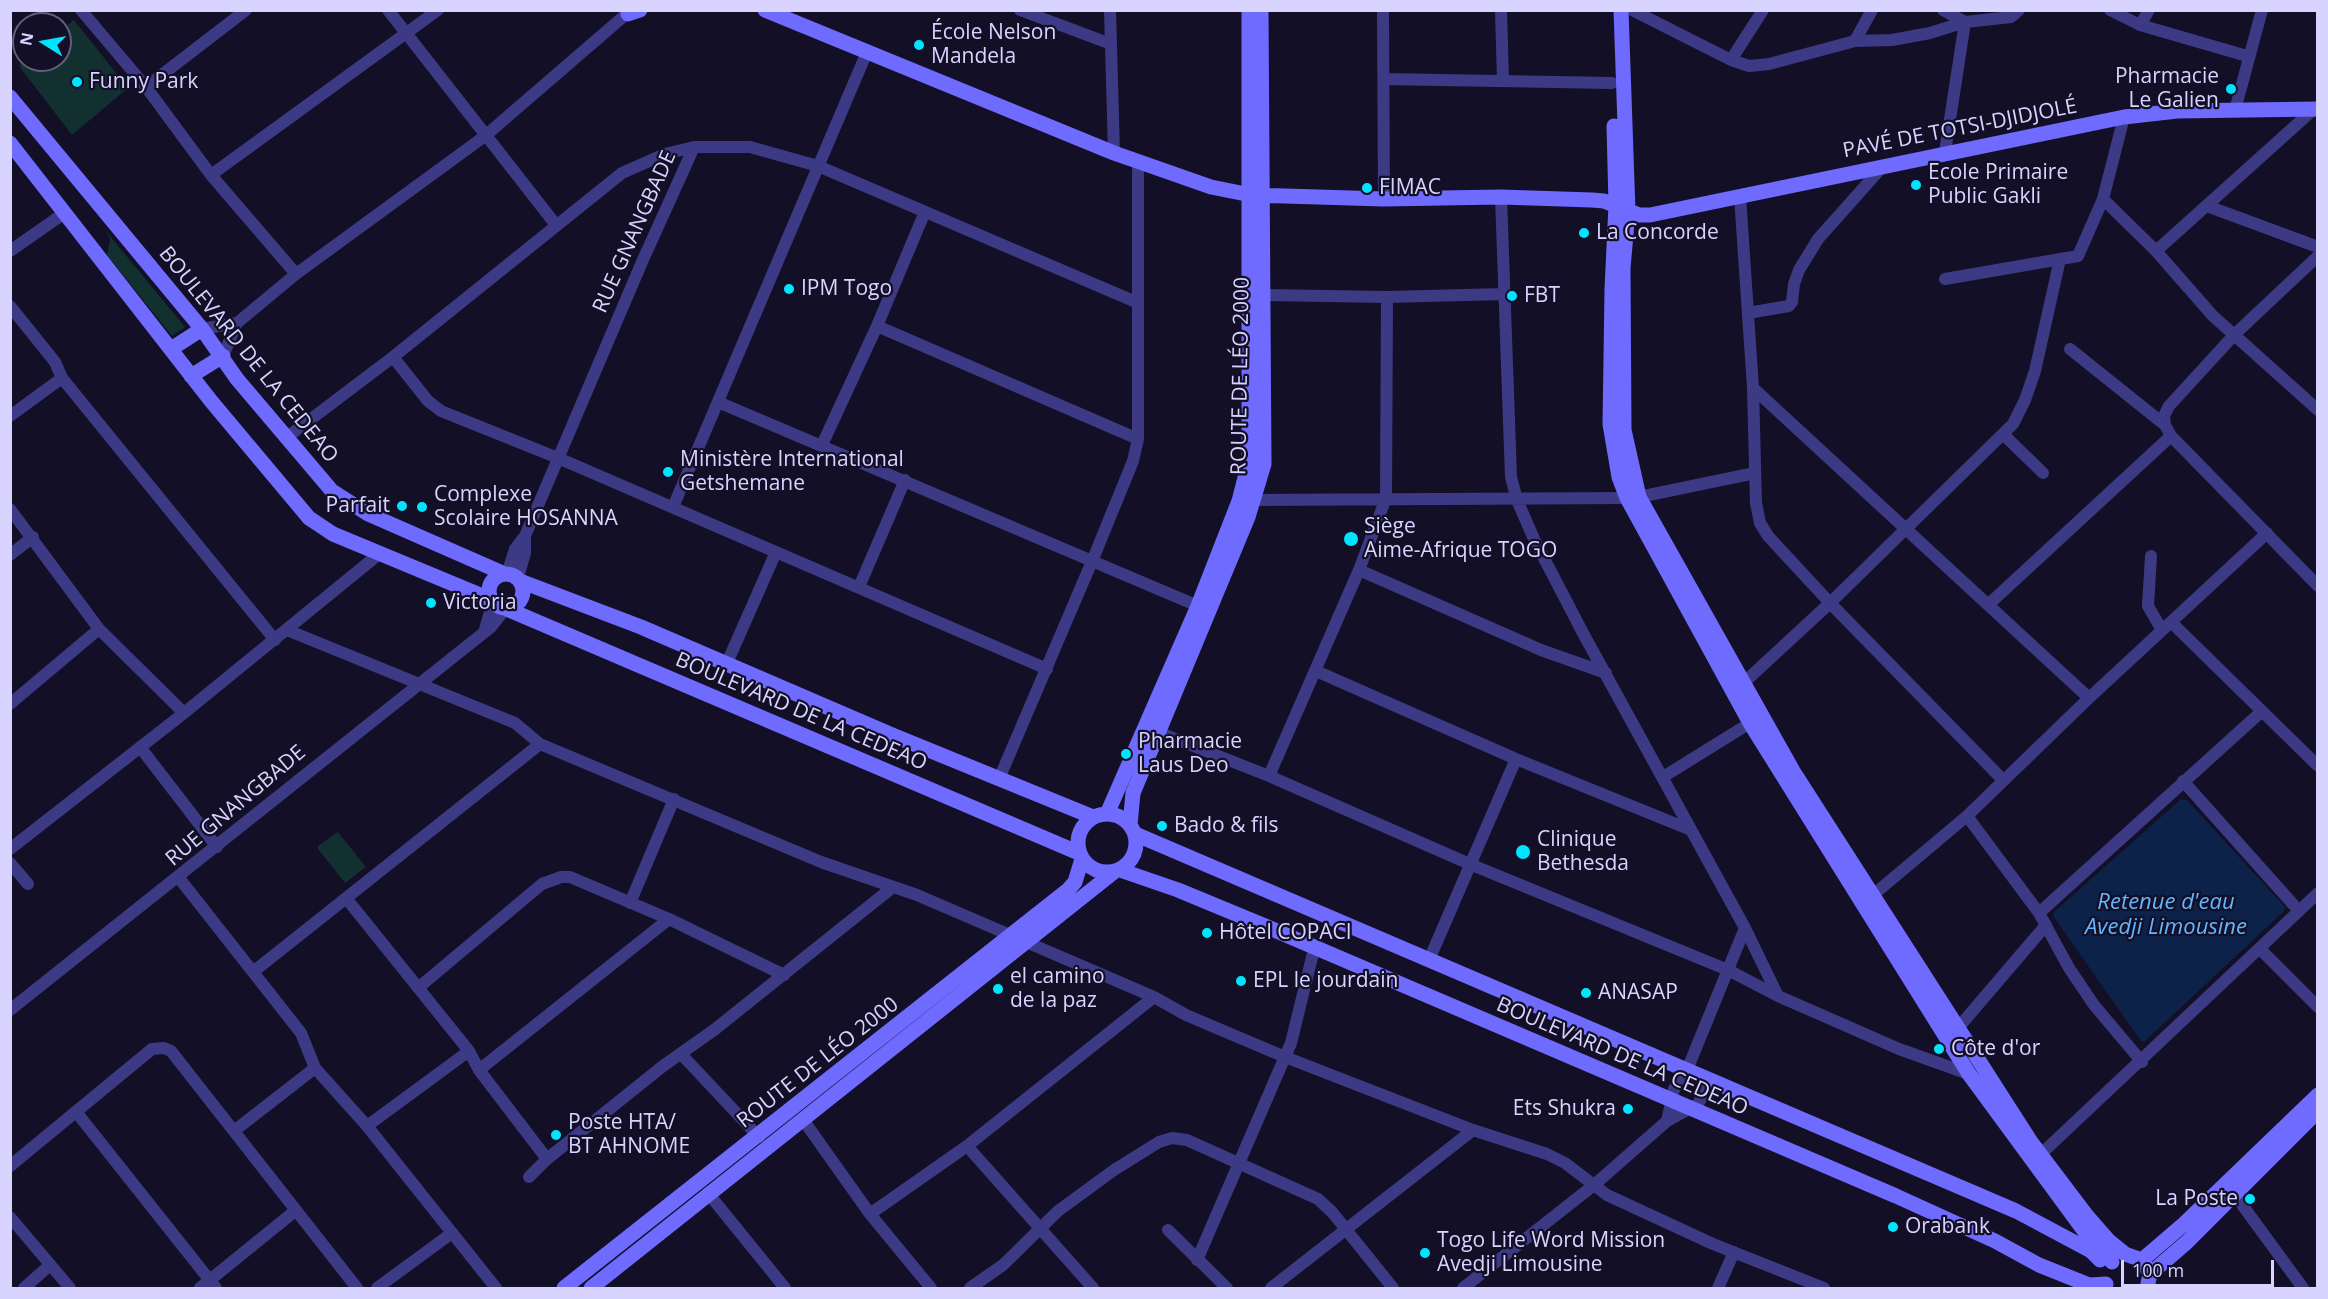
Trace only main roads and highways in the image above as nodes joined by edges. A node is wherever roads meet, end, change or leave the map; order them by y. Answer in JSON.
{"nodes":[{"id":1,"x":765,"y":10,"type":"edge"},
{"id":2,"x":1249,"y":10,"type":"edge"},
{"id":3,"x":1261,"y":10,"type":"edge"},
{"id":4,"x":1610,"y":10,"type":"edge"},
{"id":5,"x":1621,"y":10,"type":"edge"},
{"id":6,"x":10,"y":97,"type":"edge"},
{"id":7,"x":2316,"y":109,"type":"edge"},
{"id":8,"x":10,"y":143,"type":"edge"},
{"id":9,"x":1258,"y":195,"type":"junction"},
{"id":10,"x":1622,"y":208,"type":"junction"},
{"id":11,"x":202,"y":329,"type":"junction"},
{"id":12,"x":171,"y":349,"type":"junction"},
{"id":13,"x":223,"y":356,"type":"junction"},
{"id":14,"x":191,"y":376,"type":"junction"},
{"id":15,"x":1247,"y":500,"type":"junction"},
{"id":16,"x":512,"y":577,"type":"junction"},
{"id":17,"x":499,"y":605,"type":"junction"},
{"id":18,"x":1204,"y":608,"type":"junction"},
{"id":19,"x":1738,"y":688,"type":"junction"},
{"id":20,"x":1100,"y":816,"type":"junction"},
{"id":21,"x":1133,"y":829,"type":"junction"},
{"id":22,"x":1081,"y":856,"type":"junction"},
{"id":23,"x":1117,"y":871,"type":"junction"},
{"id":24,"x":2318,"y":1095,"type":"edge"},
{"id":25,"x":2318,"y":1111,"type":"edge"},
{"id":26,"x":2062,"y":1201,"type":"junction"},
{"id":27,"x":2045,"y":1226,"type":"junction"},
{"id":28,"x":2142,"y":1260,"type":"junction"},
{"id":29,"x":2115,"y":1262,"type":"junction"},
{"id":30,"x":2148,"y":1285,"type":"edge"},
{"id":31,"x":2106,"y":1286,"type":"edge"},
{"id":32,"x":564,"y":1288,"type":"edge"},
{"id":33,"x":591,"y":1288,"type":"edge"}],
"edges":[{"from":1,"to":9,"type":"main road","name":"PAVÉ DE TOTSI-DJIDJOLÉ"},
{"from":2,"to":9,"type":"main road","name":"ROUTE DE LÉO 2000"},
{"from":3,"to":9,"type":"main road","name":"ROUTE DE LÉO 2000"},
{"from":4,"to":10,"type":"main road"},
{"from":5,"to":10,"type":"main road"},
{"from":6,"to":11,"type":"main road","name":"BOULEVARD DE LA CEDEAO"},
{"from":7,"to":10,"type":"main road","name":"PAVÉ DE TOTSI-DJIDJOLÉ"},
{"from":8,"to":12,"type":"main road","name":"BOULEVARD DE LA CEDEAO"},
{"from":9,"to":10,"type":"main road","name":"PAVÉ DE TOTSI-DJIDJOLÉ"},
{"from":9,"to":15,"type":"main road","name":"ROUTE DE LÉO 2000"},
{"from":9,"to":15,"type":"main road","name":"ROUTE DE LÉO 2000"},
{"from":10,"to":19,"type":"main road"},
{"from":11,"to":12,"type":"main road"},
{"from":11,"to":13,"type":"main road","name":"BOULEVARD DE LA CEDEAO"},
{"from":12,"to":14,"type":"main road","name":"BOULEVARD DE LA CEDEAO"},
{"from":13,"to":14,"type":"main road"},
{"from":13,"to":16,"type":"main road","name":"BOULEVARD DE LA CEDEAO"},
{"from":14,"to":17,"type":"main road","name":"BOULEVARD DE LA CEDEAO"},
{"from":15,"to":18,"type":"main road","name":"ROUTE DE LÉO 2000"},
{"from":16,"to":17,"type":"main road"},
{"from":16,"to":17,"type":"main road"},
{"from":16,"to":20,"type":"main road","name":"BOULEVARD DE LA CEDEAO"},
{"from":17,"to":22,"type":"main road","name":"BOULEVARD DE LA CEDEAO"},
{"from":18,"to":20,"type":"main road","name":"ROUTE DE LÉO 2000"},
{"from":18,"to":21,"type":"main road","name":"ROUTE DE LÉO 2000"},
{"from":19,"to":26,"type":"main road"},
{"from":19,"to":29,"type":"main road"},
{"from":20,"to":21,"type":"main road"},
{"from":20,"to":22,"type":"main road"},
{"from":21,"to":23,"type":"main road"},
{"from":21,"to":27,"type":"main road","name":"BOULEVARD DE LA CEDEAO"},
{"from":22,"to":23,"type":"main road"},
{"from":22,"to":32,"type":"main road","name":"ROUTE DE LÉO 2000"},
{"from":23,"to":31,"type":"main road","name":"BOULEVARD DE LA CEDEAO"},
{"from":23,"to":33,"type":"main road","name":"ROUTE DE LÉO 2000"},
{"from":24,"to":28,"type":"main road"},
{"from":25,"to":30,"type":"main road"},
{"from":26,"to":27,"type":"main road"},
{"from":26,"to":29,"type":"main road"},
{"from":27,"to":29,"type":"main road","name":"BOULEVARD DE LA CEDEAO"},
{"from":28,"to":29,"type":"main road"},
{"from":28,"to":30,"type":"main road"},
{"from":29,"to":31,"type":"main road"}]}
